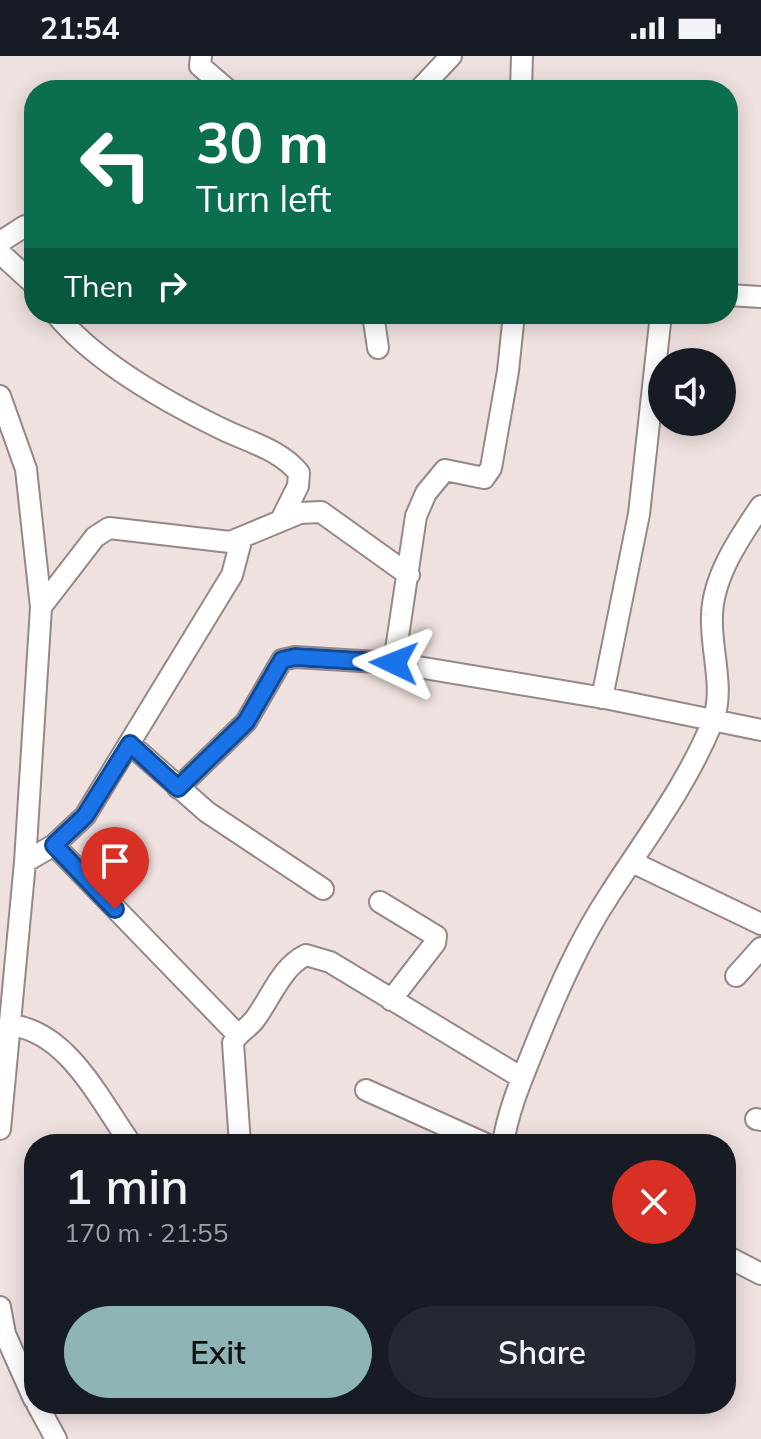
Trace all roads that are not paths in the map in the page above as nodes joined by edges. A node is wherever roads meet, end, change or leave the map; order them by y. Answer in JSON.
{"nodes":[{"id":1,"x":201,"y":56,"type":"edge"},
{"id":2,"x":451,"y":56,"type":"edge"},
{"id":3,"x":522,"y":56,"type":"edge"},
{"id":4,"x":216,"y":80,"type":"edge"},
{"id":5,"x":428,"y":80,"type":"edge"},
{"id":6,"x":521,"y":80,"type":"edge"},
{"id":7,"x":24,"y":227,"type":"edge"},
{"id":8,"x":0,"y":242,"type":"edge"},
{"id":9,"x":0,"y":253,"type":"edge"},
{"id":10,"x":24,"y":275,"type":"edge"},
{"id":11,"x":738,"y":296,"type":"edge"},
{"id":12,"x":761,"y":297,"type":"edge"},
{"id":13,"x":64,"y":324,"type":"edge"},
{"id":14,"x":374,"y":324,"type":"edge"},
{"id":15,"x":513,"y":324,"type":"edge"},
{"id":16,"x":660,"y":324,"type":"edge"},
{"id":17,"x":378,"y":348,"type":"dead end"},
{"id":18,"x":0,"y":396,"type":"edge"},
{"id":19,"x":761,"y":506,"type":"edge"},
{"id":20,"x":281,"y":520,"type":"junction"},
{"id":21,"x":241,"y":541,"type":"junction"},
{"id":22,"x":409,"y":575,"type":"junction"},
{"id":23,"x":41,"y":607,"type":"junction"},
{"id":24,"x":394,"y":663,"type":"junction"},
{"id":25,"x":602,"y":698,"type":"junction"},
{"id":26,"x":714,"y":720,"type":"junction"},
{"id":27,"x":761,"y":730,"type":"edge"},
{"id":28,"x":130,"y":744,"type":"junction"},
{"id":29,"x":178,"y":788,"type":"junction"},
{"id":30,"x":54,"y":845,"type":"junction"},
{"id":31,"x":25,"y":862,"type":"junction"},
{"id":32,"x":632,"y":862,"type":"junction"},
{"id":33,"x":323,"y":889,"type":"dead end"},
{"id":34,"x":380,"y":902,"type":"dead end"},
{"id":35,"x":761,"y":924,"type":"edge"},
{"id":36,"x":761,"y":948,"type":"edge"},
{"id":37,"x":736,"y":976,"type":"dead end"},
{"id":38,"x":391,"y":1000,"type":"junction"},
{"id":39,"x":10,"y":1025,"type":"junction"},
{"id":40,"x":237,"y":1034,"type":"junction"},
{"id":41,"x":522,"y":1078,"type":"junction"},
{"id":42,"x":366,"y":1090,"type":"dead end"},
{"id":43,"x":0,"y":1129,"type":"edge"},
{"id":44,"x":124,"y":1134,"type":"edge"},
{"id":45,"x":239,"y":1134,"type":"edge"},
{"id":46,"x":464,"y":1134,"type":"edge"},
{"id":47,"x":506,"y":1134,"type":"edge"},
{"id":48,"x":736,"y":1261,"type":"edge"},
{"id":49,"x":761,"y":1274,"type":"edge"},
{"id":50,"x":0,"y":1307,"type":"edge"},
{"id":51,"x":24,"y":1377,"type":"edge"},
{"id":52,"x":42,"y":1414,"type":"edge"},
{"id":53,"x":56,"y":1439,"type":"edge"}],
"edges":[{"from":1,"to":4,"type":"street"},
{"from":2,"to":5,"type":"street"},
{"from":3,"to":6,"type":"street"},
{"from":7,"to":8,"type":"street"},
{"from":9,"to":10,"type":"street"},
{"from":11,"to":12,"type":"street"},
{"from":13,"to":20,"type":"street"},
{"from":14,"to":17,"type":"street"},
{"from":15,"to":22,"type":"street"},
{"from":16,"to":25,"type":"street"},
{"from":18,"to":23,"type":"street"},
{"from":19,"to":26,"type":"street"},
{"from":20,"to":21,"type":"street"},
{"from":20,"to":22,"type":"street"},
{"from":21,"to":23,"type":"street"},
{"from":21,"to":28,"type":"street"},
{"from":22,"to":24,"type":"street"},
{"from":23,"to":31,"type":"street"},
{"from":24,"to":25,"type":"street"},
{"from":24,"to":29,"type":"street"},
{"from":25,"to":26,"type":"street"},
{"from":26,"to":27,"type":"street"},
{"from":26,"to":32,"type":"street"},
{"from":28,"to":29,"type":"street"},
{"from":28,"to":30,"type":"street"},
{"from":29,"to":33,"type":"street"},
{"from":30,"to":31,"type":"street"},
{"from":30,"to":40,"type":"street"},
{"from":31,"to":39,"type":"street"},
{"from":32,"to":35,"type":"street"},
{"from":32,"to":41,"type":"street"},
{"from":34,"to":38,"type":"street"},
{"from":36,"to":37,"type":"street"},
{"from":38,"to":40,"type":"street"},
{"from":38,"to":41,"type":"street"},
{"from":39,"to":43,"type":"street"},
{"from":39,"to":44,"type":"street"},
{"from":40,"to":45,"type":"street"},
{"from":41,"to":47,"type":"street"},
{"from":42,"to":46,"type":"street"},
{"from":48,"to":49,"type":"street"},
{"from":50,"to":51,"type":"street"},
{"from":52,"to":53,"type":"street"}]}
